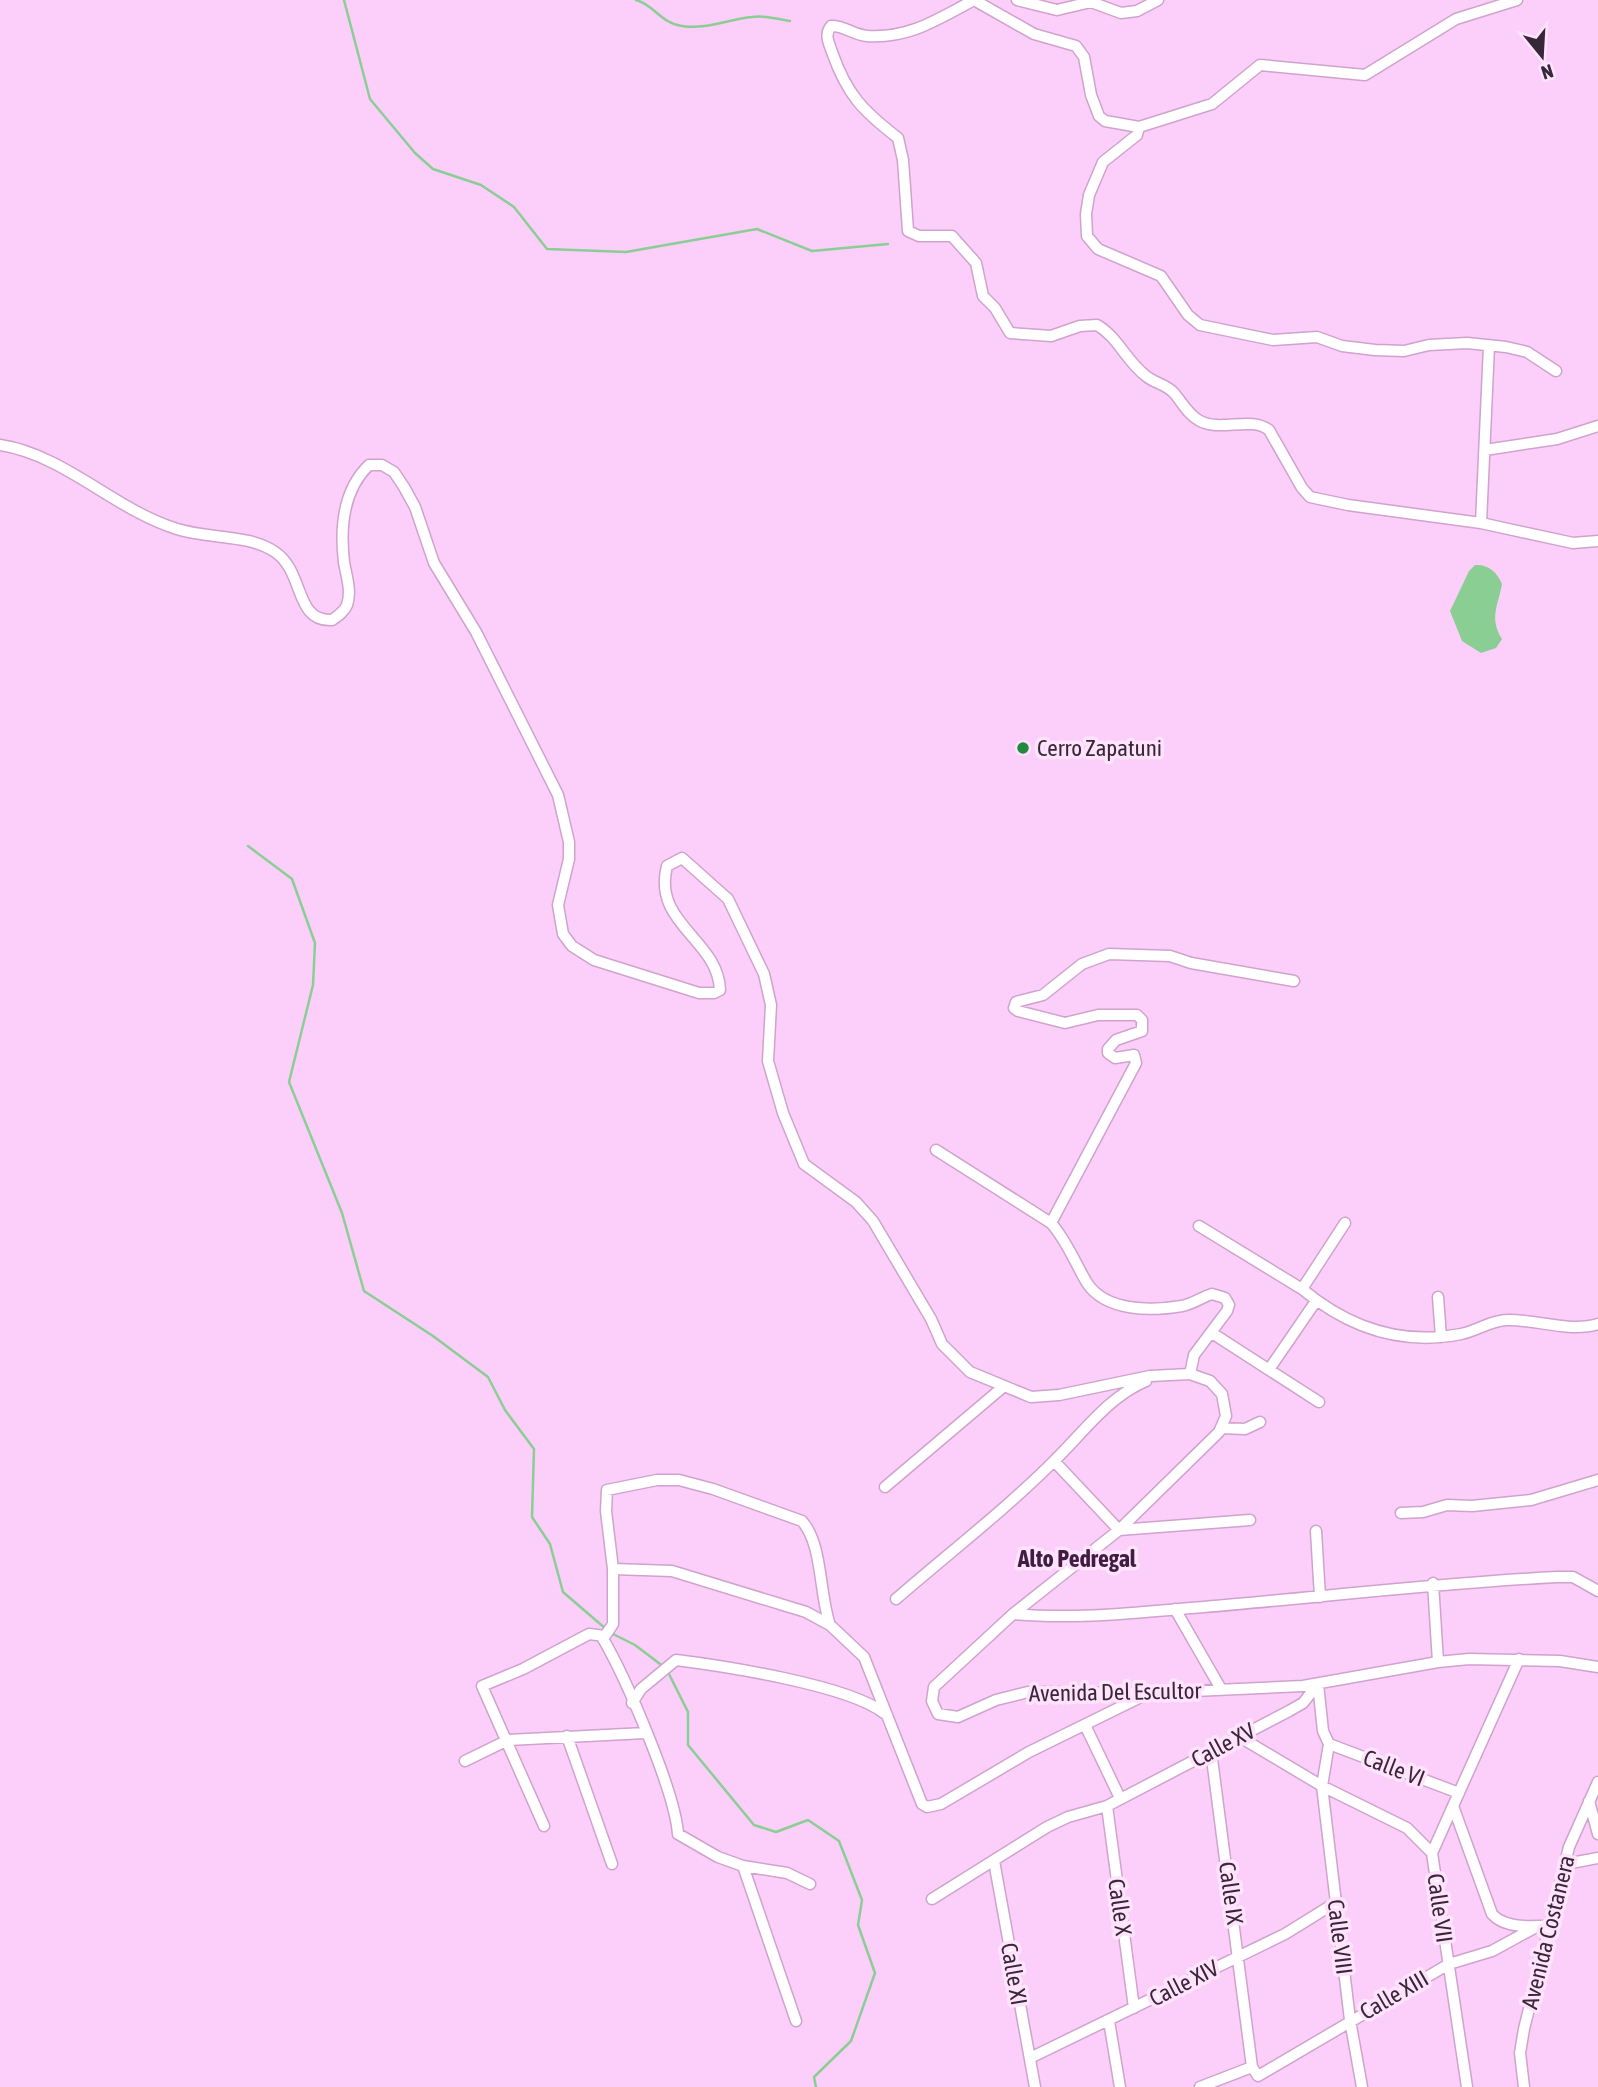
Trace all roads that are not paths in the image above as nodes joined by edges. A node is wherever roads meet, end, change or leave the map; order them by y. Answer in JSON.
{"nodes":[{"id":1,"x":974,"y":0,"type":"edge"},
{"id":2,"x":1017,"y":0,"type":"edge"},
{"id":3,"x":1158,"y":0,"type":"edge"},
{"id":4,"x":1517,"y":0,"type":"edge"},
{"id":5,"x":1139,"y":127,"type":"junction"},
{"id":6,"x":1489,"y":346,"type":"junction"},
{"id":7,"x":1556,"y":371,"type":"dead end"},
{"id":8,"x":1598,"y":426,"type":"edge"},
{"id":9,"x":0,"y":444,"type":"edge"},
{"id":10,"x":1485,"y":450,"type":"junction"},
{"id":11,"x":1481,"y":523,"type":"junction"},
{"id":12,"x":1598,"y":541,"type":"edge"},
{"id":13,"x":1294,"y":981,"type":"dead end"},
{"id":14,"x":936,"y":1150,"type":"dead end"},
{"id":15,"x":1051,"y":1223,"type":"junction"},
{"id":16,"x":1345,"y":1223,"type":"dead end"},
{"id":17,"x":1199,"y":1226,"type":"dead end"},
{"id":18,"x":1302,"y":1289,"type":"junction"},
{"id":19,"x":1438,"y":1297,"type":"dead end"},
{"id":20,"x":1317,"y":1301,"type":"junction"},
{"id":21,"x":1598,"y":1324,"type":"edge"},
{"id":22,"x":1212,"y":1333,"type":"junction"},
{"id":23,"x":1441,"y":1337,"type":"junction"},
{"id":24,"x":1270,"y":1368,"type":"junction"},
{"id":25,"x":1190,"y":1374,"type":"junction"},
{"id":26,"x":1156,"y":1376,"type":"junction"},
{"id":27,"x":1003,"y":1387,"type":"junction"},
{"id":28,"x":1319,"y":1402,"type":"dead end"},
{"id":29,"x":1260,"y":1422,"type":"dead end"},
{"id":30,"x":1222,"y":1428,"type":"junction"},
{"id":31,"x":1054,"y":1461,"type":"junction"},
{"id":32,"x":1598,"y":1480,"type":"edge"},
{"id":33,"x":885,"y":1487,"type":"dead end"},
{"id":34,"x":1401,"y":1513,"type":"dead end"},
{"id":35,"x":1250,"y":1520,"type":"dead end"},
{"id":36,"x":1119,"y":1530,"type":"junction"},
{"id":37,"x":1316,"y":1531,"type":"dead end"},
{"id":38,"x":613,"y":1569,"type":"junction"},
{"id":39,"x":1433,"y":1583,"type":"junction"},
{"id":40,"x":1598,"y":1591,"type":"edge"},
{"id":41,"x":1320,"y":1597,"type":"junction"},
{"id":42,"x":896,"y":1599,"type":"dead end"},
{"id":43,"x":1175,"y":1609,"type":"junction"},
{"id":44,"x":1013,"y":1614,"type":"junction"},
{"id":45,"x":831,"y":1625,"type":"junction"},
{"id":46,"x":604,"y":1637,"type":"junction"},
{"id":47,"x":1519,"y":1659,"type":"junction"},
{"id":48,"x":1438,"y":1662,"type":"junction"},
{"id":49,"x":1598,"y":1667,"type":"edge"},
{"id":50,"x":1318,"y":1684,"type":"junction"},
{"id":51,"x":1221,"y":1689,"type":"junction"},
{"id":52,"x":1149,"y":1693,"type":"junction"},
{"id":53,"x":632,"y":1703,"type":"junction"},
{"id":54,"x":884,"y":1713,"type":"junction"},
{"id":55,"x":1085,"y":1725,"type":"junction"},
{"id":56,"x":645,"y":1733,"type":"junction"},
{"id":57,"x":1238,"y":1736,"type":"junction"},
{"id":58,"x":567,"y":1737,"type":"junction"},
{"id":59,"x":508,"y":1740,"type":"junction"},
{"id":60,"x":1329,"y":1744,"type":"junction"},
{"id":61,"x":1211,"y":1751,"type":"junction"},
{"id":62,"x":465,"y":1761,"type":"dead end"},
{"id":63,"x":1598,"y":1782,"type":"edge"},
{"id":64,"x":1322,"y":1786,"type":"junction"},
{"id":65,"x":1459,"y":1793,"type":"junction"},
{"id":66,"x":1120,"y":1798,"type":"junction"},
{"id":67,"x":1589,"y":1801,"type":"junction"},
{"id":68,"x":1107,"y":1806,"type":"junction"},
{"id":69,"x":1453,"y":1806,"type":"junction"},
{"id":70,"x":544,"y":1826,"type":"dead end"},
{"id":71,"x":1598,"y":1834,"type":"edge"},
{"id":72,"x":1432,"y":1853,"type":"junction"},
{"id":73,"x":1598,"y":1857,"type":"edge"},
{"id":74,"x":994,"y":1861,"type":"junction"},
{"id":75,"x":612,"y":1864,"type":"dead end"},
{"id":76,"x":1566,"y":1864,"type":"junction"},
{"id":77,"x":743,"y":1866,"type":"junction"},
{"id":78,"x":810,"y":1884,"type":"dead end"},
{"id":79,"x":932,"y":1899,"type":"dead end"},
{"id":80,"x":1335,"y":1903,"type":"junction"},
{"id":81,"x":1551,"y":1925,"type":"junction"},
{"id":82,"x":1536,"y":1927,"type":"junction"},
{"id":83,"x":1239,"y":1955,"type":"junction"},
{"id":84,"x":1448,"y":1964,"type":"junction"},
{"id":85,"x":1134,"y":2008,"type":"junction"},
{"id":86,"x":1350,"y":2020,"type":"junction"},
{"id":87,"x":796,"y":2021,"type":"dead end"},
{"id":88,"x":1109,"y":2021,"type":"junction"},
{"id":89,"x":1030,"y":2058,"type":"junction"},
{"id":90,"x":1255,"y":2072,"type":"junction"},
{"id":91,"x":1035,"y":2087,"type":"edge"},
{"id":92,"x":1120,"y":2087,"type":"edge"},
{"id":93,"x":1200,"y":2087,"type":"edge"},
{"id":94,"x":1362,"y":2087,"type":"edge"},
{"id":95,"x":1467,"y":2087,"type":"edge"},
{"id":96,"x":1524,"y":2087,"type":"edge"}],
"edges":[{"from":1,"to":5,"type":"street"},
{"from":1,"to":11,"type":"street"},
{"from":2,"to":3,"type":"street"},
{"from":4,"to":5,"type":"street"},
{"from":5,"to":6,"type":"street"},
{"from":6,"to":7,"type":"street"},
{"from":6,"to":10,"type":"street"},
{"from":8,"to":10,"type":"street"},
{"from":9,"to":27,"type":"street"},
{"from":10,"to":11,"type":"street"},
{"from":11,"to":12,"type":"street"},
{"from":13,"to":15,"type":"street"},
{"from":14,"to":15,"type":"street"},
{"from":15,"to":22,"type":"street"},
{"from":16,"to":18,"type":"street"},
{"from":17,"to":18,"type":"street"},
{"from":18,"to":20,"type":"street"},
{"from":19,"to":23,"type":"street"},
{"from":20,"to":23,"type":"street"},
{"from":20,"to":24,"type":"street"},
{"from":21,"to":23,"type":"street"},
{"from":22,"to":24,"type":"street"},
{"from":22,"to":25,"type":"street"},
{"from":24,"to":28,"type":"street"},
{"from":25,"to":26,"type":"street"},
{"from":25,"to":30,"type":"street"},
{"from":26,"to":27,"type":"street"},
{"from":26,"to":31,"type":"street"},
{"from":27,"to":33,"type":"street"},
{"from":29,"to":30,"type":"street"},
{"from":30,"to":36,"type":"street","name":"Avenida Del Escultor"},
{"from":31,"to":36,"type":"street"},
{"from":31,"to":42,"type":"street"},
{"from":32,"to":34,"type":"street"},
{"from":35,"to":36,"type":"street"},
{"from":36,"to":44,"type":"street","name":"Avenida Del Escultor"},
{"from":37,"to":41,"type":"street"},
{"from":38,"to":45,"type":"street"},
{"from":38,"to":45,"type":"street"},
{"from":38,"to":46,"type":"street"},
{"from":39,"to":40,"type":"street"},
{"from":39,"to":41,"type":"street"},
{"from":39,"to":48,"type":"street"},
{"from":41,"to":43,"type":"street"},
{"from":43,"to":44,"type":"street"},
{"from":43,"to":51,"type":"street"},
{"from":44,"to":52,"type":"street","name":"Avenida Del Escultor"},
{"from":45,"to":54,"type":"street"},
{"from":46,"to":53,"type":"street"},
{"from":46,"to":59,"type":"street"},
{"from":47,"to":48,"type":"street","name":"Avenida Del Escultor"},
{"from":47,"to":49,"type":"street","name":"Avenida Del Escultor"},
{"from":47,"to":65,"type":"street"},
{"from":48,"to":50,"type":"street","name":"Avenida Del Escultor"},
{"from":50,"to":51,"type":"street","name":"Avenida Del Escultor"},
{"from":50,"to":57,"type":"street","name":"Calle XV"},
{"from":50,"to":60,"type":"street"},
{"from":51,"to":52,"type":"street","name":"Avenida Del Escultor"},
{"from":52,"to":55,"type":"street"},
{"from":53,"to":54,"type":"street"},
{"from":53,"to":56,"type":"street"},
{"from":54,"to":55,"type":"street"},
{"from":55,"to":66,"type":"street"},
{"from":56,"to":58,"type":"street"},
{"from":56,"to":77,"type":"street"},
{"from":57,"to":61,"type":"street","name":"Calle XV"},
{"from":57,"to":64,"type":"street"},
{"from":58,"to":59,"type":"street"},
{"from":58,"to":75,"type":"street"},
{"from":59,"to":62,"type":"street"},
{"from":59,"to":70,"type":"street"},
{"from":60,"to":64,"type":"street","name":"Calle VIII"},
{"from":60,"to":65,"type":"street","name":"Calle VI"},
{"from":61,"to":66,"type":"street","name":"Calle XV"},
{"from":61,"to":83,"type":"street","name":"Calle IX"},
{"from":63,"to":67,"type":"street","name":"Avenida Costanera"},
{"from":64,"to":72,"type":"street"},
{"from":64,"to":80,"type":"street","name":"Calle VIII"},
{"from":65,"to":69,"type":"street"},
{"from":66,"to":68,"type":"street","name":"Calle XV"},
{"from":67,"to":71,"type":"street"},
{"from":67,"to":76,"type":"street","name":"Avenida Costanera"},
{"from":68,"to":74,"type":"street"},
{"from":68,"to":85,"type":"street","name":"Calle X"},
{"from":69,"to":72,"type":"street"},
{"from":69,"to":82,"type":"street"},
{"from":72,"to":84,"type":"street","name":"Calle VII"},
{"from":73,"to":76,"type":"street"},
{"from":74,"to":79,"type":"street"},
{"from":74,"to":89,"type":"street","name":"Calle XI"},
{"from":76,"to":81,"type":"street","name":"Avenida Costanera"},
{"from":77,"to":78,"type":"street"},
{"from":77,"to":87,"type":"street"},
{"from":80,"to":83,"type":"street","name":"Calle XIV"},
{"from":80,"to":86,"type":"street","name":"Calle VIII"},
{"from":81,"to":82,"type":"street"},
{"from":81,"to":96,"type":"street","name":"Avenida Costanera"},
{"from":82,"to":84,"type":"street","name":"Calle XIII"},
{"from":83,"to":85,"type":"street","name":"Calle XIV"},
{"from":83,"to":90,"type":"street","name":"Calle IX"},
{"from":84,"to":86,"type":"street","name":"Calle XIII"},
{"from":84,"to":95,"type":"street","name":"Calle VII"},
{"from":85,"to":88,"type":"street","name":"Calle XIV"},
{"from":86,"to":90,"type":"street","name":"Calle XIII"},
{"from":86,"to":94,"type":"street","name":"Calle VIII"},
{"from":88,"to":89,"type":"street","name":"Calle XIV"},
{"from":88,"to":92,"type":"street"},
{"from":89,"to":91,"type":"street","name":"Calle XI"},
{"from":90,"to":93,"type":"street"}]}
